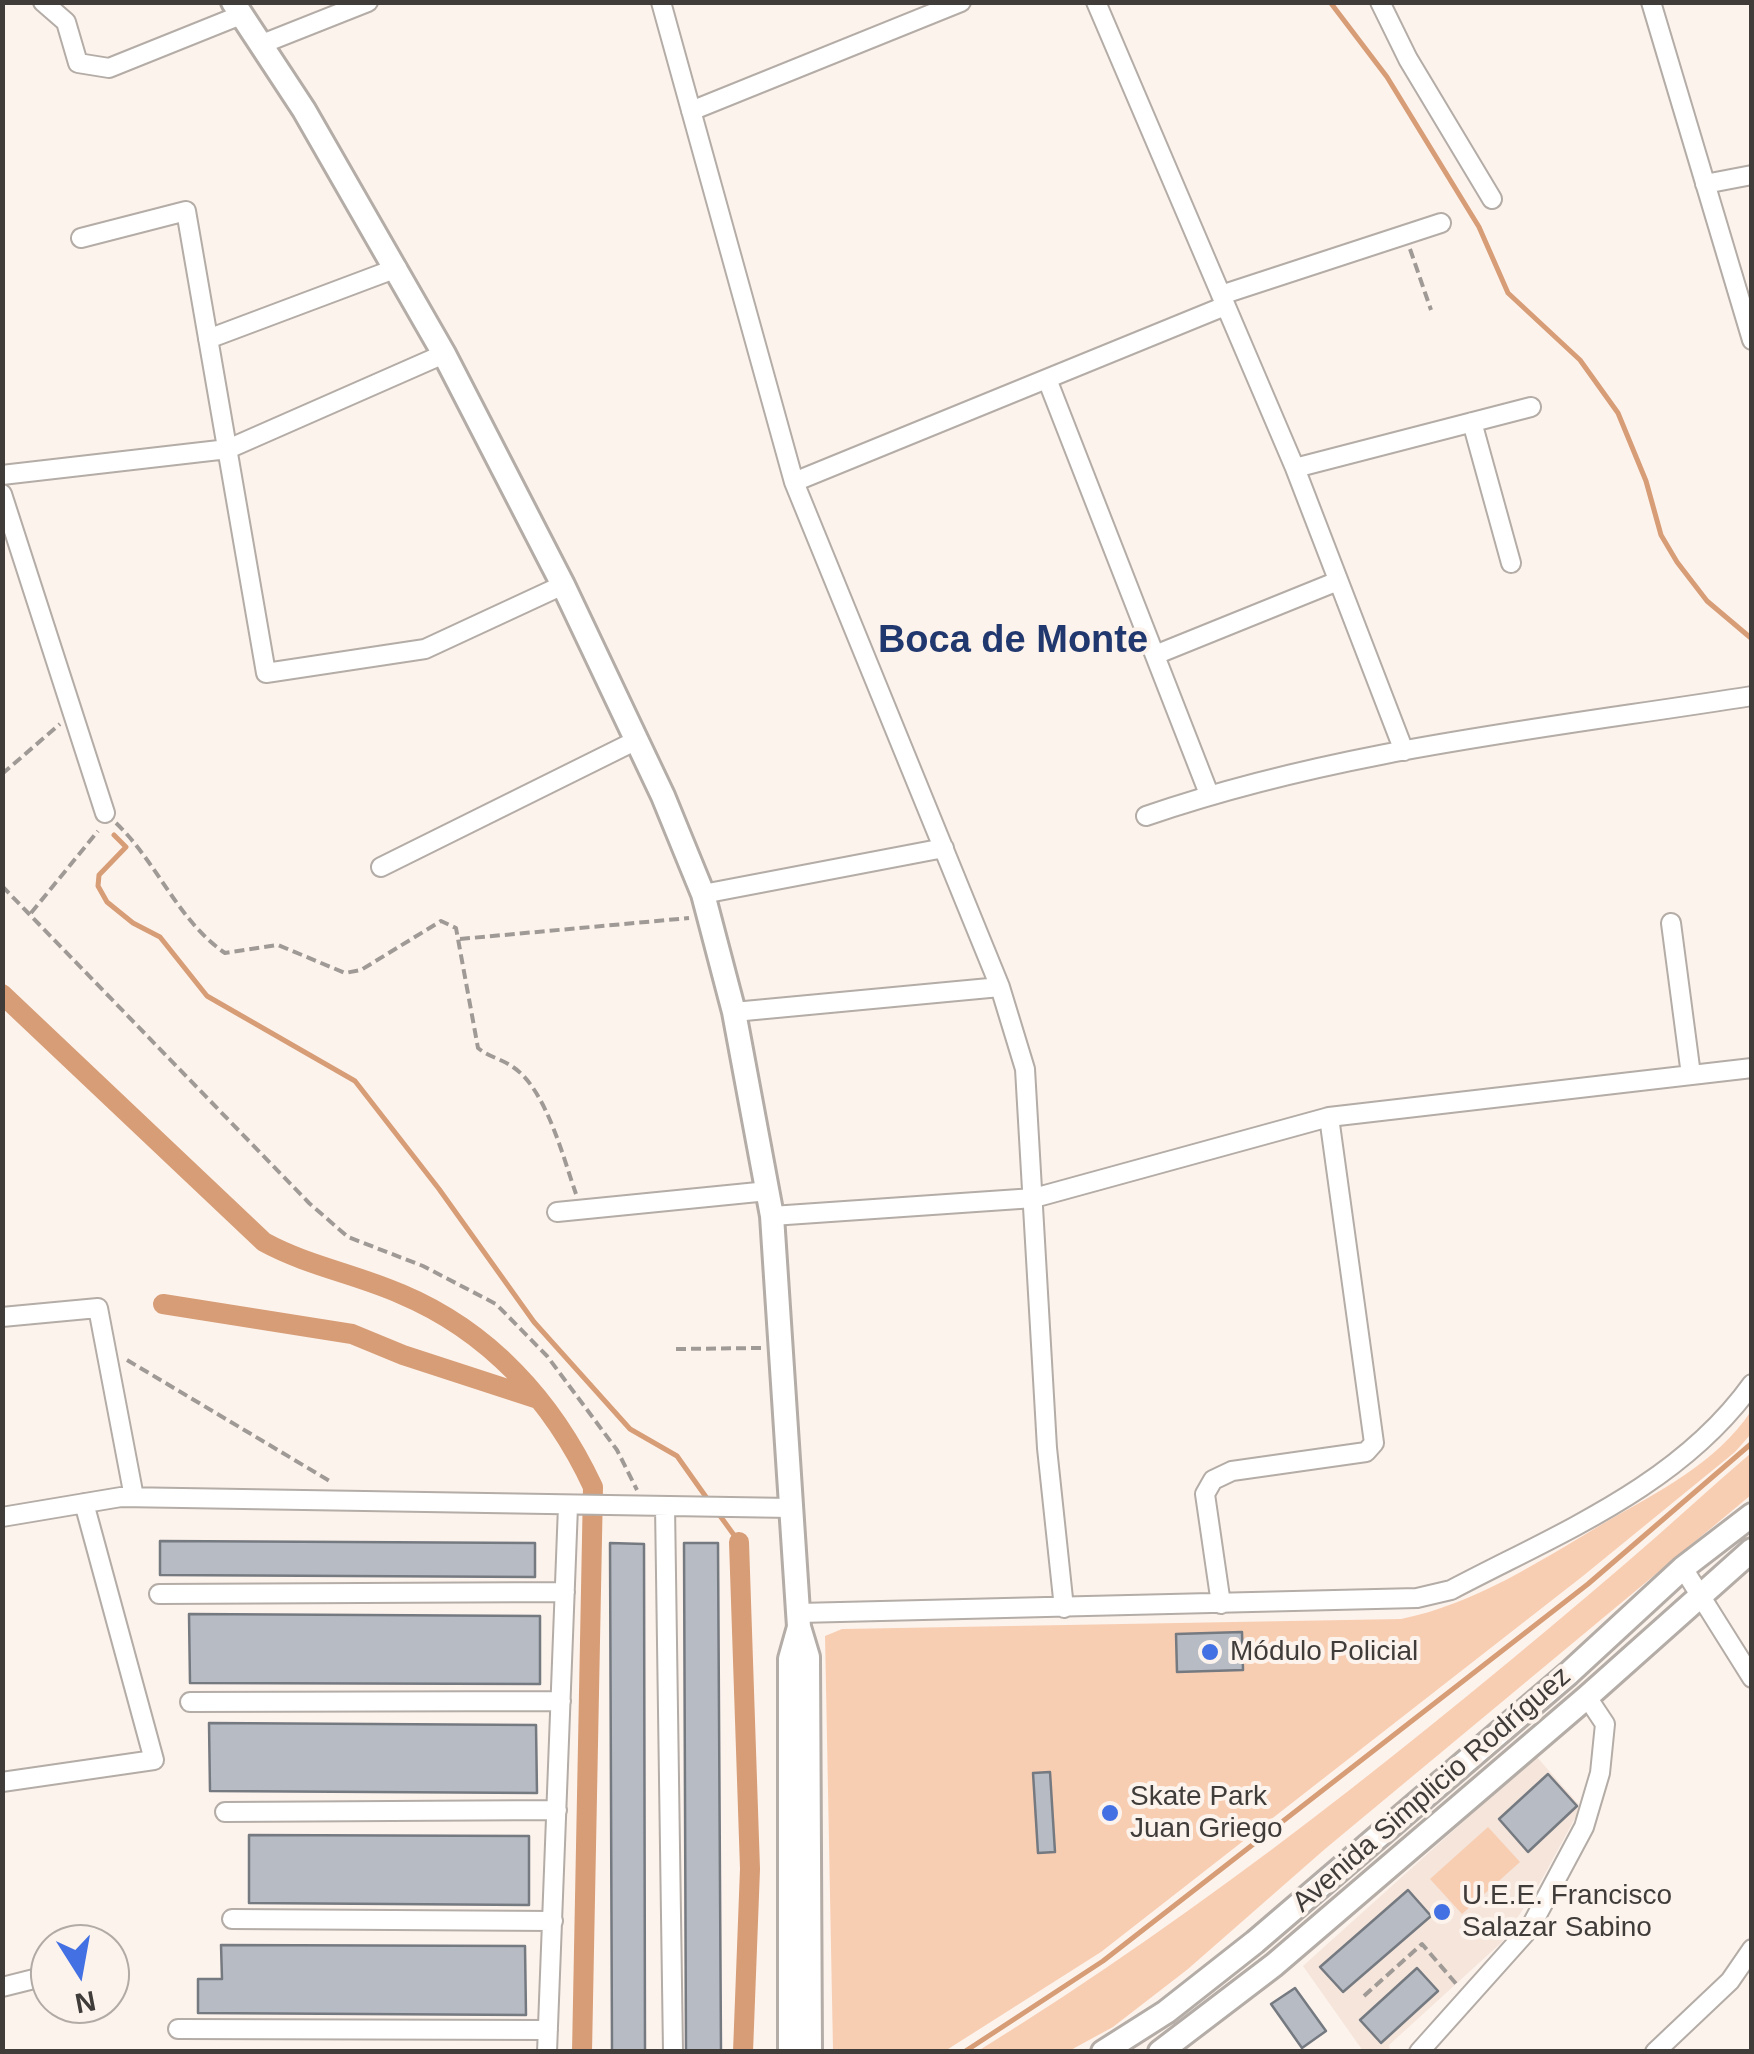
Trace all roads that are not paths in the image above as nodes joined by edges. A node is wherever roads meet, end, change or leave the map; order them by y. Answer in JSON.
{"nodes":[{"id":1,"x":43,"y":2,"type":"edge"},
{"id":2,"x":368,"y":2,"type":"edge"},
{"id":3,"x":661,"y":2,"type":"edge"},
{"id":4,"x":961,"y":2,"type":"edge"},
{"id":5,"x":1096,"y":2,"type":"edge"},
{"id":6,"x":1380,"y":2,"type":"edge"},
{"id":7,"x":1651,"y":2,"type":"edge"},
{"id":8,"x":237,"y":9,"type":"edge"},
{"id":9,"x":262,"y":44,"type":"junction"},
{"id":10,"x":691,"y":112,"type":"junction"},
{"id":11,"x":1752,"y":176,"type":"edge"},
{"id":12,"x":1705,"y":184,"type":"junction"},
{"id":13,"x":1492,"y":199,"type":"dead end"},
{"id":14,"x":1441,"y":222,"type":"dead end"},
{"id":15,"x":80,"y":238,"type":"dead end"},
{"id":16,"x":397,"y":268,"type":"junction"},
{"id":17,"x":1223,"y":301,"type":"junction"},
{"id":18,"x":208,"y":338,"type":"junction"},
{"id":19,"x":1752,"y":340,"type":"edge"},
{"id":20,"x":444,"y":354,"type":"junction"},
{"id":21,"x":1047,"y":379,"type":"junction"},
{"id":22,"x":1531,"y":407,"type":"dead end"},
{"id":23,"x":1472,"y":422,"type":"junction"},
{"id":24,"x":228,"y":450,"type":"junction"},
{"id":25,"x":1295,"y":468,"type":"junction"},
{"id":26,"x":2,"y":475,"type":"edge"},
{"id":27,"x":794,"y":482,"type":"junction"},
{"id":28,"x":2,"y":494,"type":"edge"},
{"id":29,"x":1511,"y":563,"type":"dead end"},
{"id":30,"x":1338,"y":580,"type":"junction"},
{"id":31,"x":562,"y":585,"type":"junction"},
{"id":32,"x":1155,"y":655,"type":"junction"},
{"id":33,"x":1752,"y":696,"type":"edge"},
{"id":34,"x":636,"y":740,"type":"junction"},
{"id":35,"x":1404,"y":751,"type":"junction"},
{"id":36,"x":1209,"y":794,"type":"junction"},
{"id":37,"x":105,"y":813,"type":"road end"},
{"id":38,"x":1146,"y":816,"type":"dead end"},
{"id":39,"x":944,"y":848,"type":"junction"},
{"id":40,"x":381,"y":867,"type":"dead end"},
{"id":41,"x":702,"y":894,"type":"junction"},
{"id":42,"x":1671,"y":923,"type":"dead end"},
{"id":43,"x":1000,"y":987,"type":"junction"},
{"id":44,"x":734,"y":1012,"type":"junction"},
{"id":45,"x":1752,"y":1068,"type":"edge"},
{"id":46,"x":1691,"y":1076,"type":"junction"},
{"id":47,"x":1329,"y":1117,"type":"junction"},
{"id":48,"x":768,"y":1192,"type":"junction"},
{"id":49,"x":1034,"y":1198,"type":"junction"},
{"id":50,"x":557,"y":1212,"type":"dead end"},
{"id":51,"x":772,"y":1216,"type":"junction"},
{"id":52,"x":2,"y":1317,"type":"edge"},
{"id":53,"x":1752,"y":1384,"type":"edge"},
{"id":54,"x":134,"y":1497,"type":"junction"},
{"id":55,"x":84,"y":1503,"type":"junction"},
{"id":56,"x":568,"y":1506,"type":"junction"},
{"id":57,"x":648,"y":1506,"type":"junction"},
{"id":58,"x":791,"y":1508,"type":"junction"},
{"id":59,"x":1752,"y":1515,"type":"edge"},
{"id":60,"x":2,"y":1518,"type":"edge"},
{"id":61,"x":1752,"y":1550,"type":"edge"},
{"id":62,"x":1684,"y":1568,"type":"junction"},
{"id":63,"x":565,"y":1592,"type":"junction"},
{"id":64,"x":1701,"y":1593,"type":"junction"},
{"id":65,"x":159,"y":1594,"type":"dead end"},
{"id":66,"x":1221,"y":1604,"type":"junction"},
{"id":67,"x":1064,"y":1608,"type":"junction"},
{"id":68,"x":799,"y":1620,"type":"junction"},
{"id":69,"x":1752,"y":1678,"type":"edge"},
{"id":70,"x":1588,"y":1697,"type":"junction"},
{"id":71,"x":561,"y":1701,"type":"junction"},
{"id":72,"x":190,"y":1702,"type":"dead end"},
{"id":73,"x":2,"y":1782,"type":"edge"},
{"id":74,"x":557,"y":1810,"type":"junction"},
{"id":75,"x":225,"y":1812,"type":"dead end"},
{"id":76,"x":232,"y":1919,"type":"dead end"},
{"id":77,"x":553,"y":1921,"type":"junction"},
{"id":78,"x":1752,"y":1950,"type":"edge"},
{"id":79,"x":30,"y":1980,"type":"edge"},
{"id":80,"x":2,"y":1986,"type":"edge"},
{"id":81,"x":178,"y":2029,"type":"dead end"},
{"id":82,"x":548,"y":2030,"type":"junction"},
{"id":83,"x":547,"y":2052,"type":"edge"},
{"id":84,"x":673,"y":2052,"type":"edge"},
{"id":85,"x":790,"y":2052,"type":"edge"},
{"id":86,"x":810,"y":2052,"type":"edge"},
{"id":87,"x":1103,"y":2052,"type":"edge"},
{"id":88,"x":1160,"y":2052,"type":"edge"},
{"id":89,"x":1419,"y":2052,"type":"edge"},
{"id":90,"x":1656,"y":2052,"type":"edge"}],
"edges":[{"from":1,"to":8,"type":"street"},
{"from":2,"to":9,"type":"street"},
{"from":3,"to":10,"type":"street"},
{"from":4,"to":10,"type":"street"},
{"from":5,"to":17,"type":"street"},
{"from":6,"to":13,"type":"street"},
{"from":7,"to":12,"type":"street"},
{"from":8,"to":9,"type":"main road"},
{"from":9,"to":16,"type":"main road"},
{"from":10,"to":27,"type":"street"},
{"from":11,"to":12,"type":"street"},
{"from":12,"to":19,"type":"street"},
{"from":14,"to":17,"type":"street"},
{"from":15,"to":18,"type":"street"},
{"from":16,"to":18,"type":"street"},
{"from":16,"to":20,"type":"main road"},
{"from":17,"to":21,"type":"street"},
{"from":17,"to":25,"type":"street"},
{"from":18,"to":24,"type":"street"},
{"from":20,"to":24,"type":"street"},
{"from":20,"to":31,"type":"main road"},
{"from":21,"to":27,"type":"street"},
{"from":21,"to":32,"type":"street"},
{"from":22,"to":23,"type":"street"},
{"from":23,"to":25,"type":"street"},
{"from":23,"to":29,"type":"street"},
{"from":24,"to":26,"type":"street"},
{"from":24,"to":31,"type":"street"},
{"from":25,"to":30,"type":"street"},
{"from":27,"to":39,"type":"street"},
{"from":28,"to":37,"type":"street"},
{"from":30,"to":32,"type":"street"},
{"from":30,"to":35,"type":"street"},
{"from":31,"to":34,"type":"main road"},
{"from":32,"to":36,"type":"street"},
{"from":33,"to":35,"type":"street"},
{"from":34,"to":40,"type":"street"},
{"from":34,"to":41,"type":"main road"},
{"from":35,"to":36,"type":"street"},
{"from":36,"to":38,"type":"street"},
{"from":39,"to":41,"type":"street"},
{"from":39,"to":43,"type":"street"},
{"from":41,"to":44,"type":"main road"},
{"from":42,"to":46,"type":"street"},
{"from":43,"to":44,"type":"street"},
{"from":43,"to":49,"type":"street"},
{"from":44,"to":48,"type":"main road"},
{"from":45,"to":46,"type":"street"},
{"from":46,"to":47,"type":"street"},
{"from":47,"to":49,"type":"street"},
{"from":47,"to":66,"type":"street"},
{"from":48,"to":50,"type":"street"},
{"from":48,"to":51,"type":"main road"},
{"from":49,"to":51,"type":"street"},
{"from":49,"to":67,"type":"street"},
{"from":51,"to":58,"type":"main road"},
{"from":52,"to":54,"type":"street"},
{"from":53,"to":66,"type":"street"},
{"from":54,"to":55,"type":"street"},
{"from":54,"to":56,"type":"street"},
{"from":55,"to":60,"type":"street"},
{"from":55,"to":73,"type":"street"},
{"from":56,"to":57,"type":"street"},
{"from":56,"to":63,"type":"street"},
{"from":57,"to":58,"type":"street"},
{"from":57,"to":84,"type":"street"},
{"from":58,"to":68,"type":"main road"},
{"from":59,"to":62,"type":"main road","name":"Avenida Simplicio Rodríguez"},
{"from":61,"to":64,"type":"main road","name":"Avenida Simplicio Rodríguez"},
{"from":62,"to":64,"type":"street"},
{"from":62,"to":87,"type":"main road","name":"Avenida Simplicio Rodríguez"},
{"from":63,"to":65,"type":"street"},
{"from":63,"to":71,"type":"street"},
{"from":64,"to":69,"type":"street"},
{"from":64,"to":70,"type":"main road","name":"Avenida Simplicio Rodríguez"},
{"from":66,"to":67,"type":"street"},
{"from":67,"to":68,"type":"street"},
{"from":68,"to":85,"type":"main road"},
{"from":68,"to":86,"type":"main road"},
{"from":70,"to":88,"type":"main road","name":"Avenida Simplicio Rodríguez"},
{"from":70,"to":89,"type":"street"},
{"from":71,"to":72,"type":"street"},
{"from":71,"to":74,"type":"street"},
{"from":74,"to":75,"type":"street"},
{"from":74,"to":77,"type":"street"},
{"from":76,"to":77,"type":"street"},
{"from":77,"to":82,"type":"street"},
{"from":78,"to":90,"type":"street"},
{"from":79,"to":80,"type":"street"},
{"from":81,"to":82,"type":"street"},
{"from":82,"to":83,"type":"street"}]}
